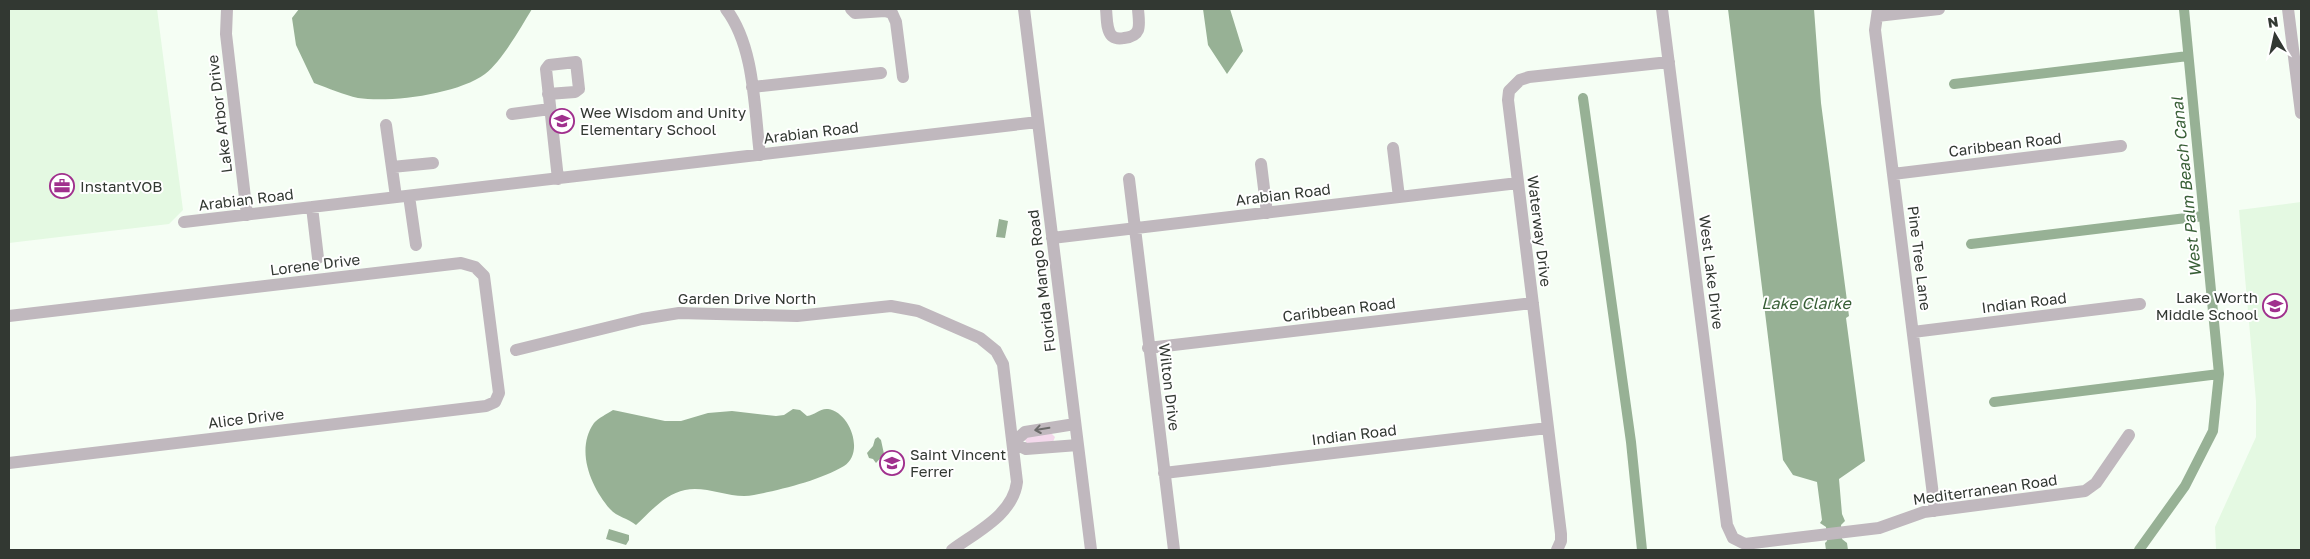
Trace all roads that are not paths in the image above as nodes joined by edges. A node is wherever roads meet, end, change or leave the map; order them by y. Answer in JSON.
{"nodes":[{"id":1,"x":227,"y":9,"type":"edge"},
{"id":2,"x":726,"y":9,"type":"edge"},
{"id":3,"x":851,"y":9,"type":"edge"},
{"id":4,"x":1024,"y":9,"type":"edge"},
{"id":5,"x":1106,"y":9,"type":"edge"},
{"id":6,"x":1138,"y":9,"type":"edge"},
{"id":7,"x":1662,"y":9,"type":"edge"},
{"id":8,"x":1938,"y":9,"type":"edge"},
{"id":9,"x":2288,"y":9,"type":"edge"},
{"id":10,"x":1877,"y":13,"type":"edge"},
{"id":11,"x":2296,"y":35,"type":"edge"},
{"id":12,"x":1669,"y":62,"type":"junction"},
{"id":13,"x":881,"y":73,"type":"dead end"},
{"id":14,"x":903,"y":77,"type":"dead end"},
{"id":15,"x":752,"y":87,"type":"junction"},
{"id":16,"x":548,"y":94,"type":"junction"},
{"id":17,"x":550,"y":109,"type":"junction"},
{"id":18,"x":2301,"y":113,"type":"edge"},
{"id":19,"x":512,"y":114,"type":"dead end"},
{"id":20,"x":1038,"y":122,"type":"junction"},
{"id":21,"x":386,"y":125,"type":"dead end"},
{"id":22,"x":2121,"y":146,"type":"dead end"},
{"id":23,"x":1392,"y":148,"type":"dead end"},
{"id":24,"x":760,"y":155,"type":"junction"},
{"id":25,"x":433,"y":163,"type":"dead end"},
{"id":26,"x":1261,"y":164,"type":"dead end"},
{"id":27,"x":392,"y":168,"type":"junction"},
{"id":28,"x":1893,"y":174,"type":"junction"},
{"id":29,"x":558,"y":179,"type":"junction"},
{"id":30,"x":1129,"y":179,"type":"dead end"},
{"id":31,"x":1518,"y":183,"type":"junction"},
{"id":32,"x":403,"y":197,"type":"junction"},
{"id":33,"x":1399,"y":197,"type":"junction"},
{"id":34,"x":312,"y":207,"type":"junction"},
{"id":35,"x":1267,"y":213,"type":"junction"},
{"id":36,"x":247,"y":215,"type":"junction"},
{"id":37,"x":184,"y":222,"type":"dead end"},
{"id":38,"x":1135,"y":228,"type":"junction"},
{"id":39,"x":1052,"y":238,"type":"junction"},
{"id":40,"x":416,"y":244,"type":"dead end"},
{"id":41,"x":318,"y":258,"type":"dead end"},
{"id":42,"x":1533,"y":302,"type":"junction"},
{"id":43,"x":2140,"y":304,"type":"dead end"},
{"id":44,"x":9,"y":316,"type":"edge"},
{"id":45,"x":1912,"y":332,"type":"junction"},
{"id":46,"x":1148,"y":348,"type":"junction"},
{"id":47,"x":516,"y":350,"type":"dead end"},
{"id":48,"x":486,"y":406,"type":"joint"},
{"id":49,"x":1075,"y":424,"type":"junction"},
{"id":50,"x":1548,"y":428,"type":"junction"},
{"id":51,"x":2130,"y":435,"type":"dead end"},
{"id":52,"x":1013,"y":443,"type":"junction"},
{"id":53,"x":1078,"y":444,"type":"junction"},
{"id":54,"x":9,"y":463,"type":"edge"},
{"id":55,"x":1164,"y":473,"type":"junction"},
{"id":56,"x":1935,"y":511,"type":"junction"},
{"id":57,"x":1733,"y":538,"type":"joint"},
{"id":58,"x":1559,"y":546,"type":"edge"},
{"id":59,"x":952,"y":550,"type":"edge"},
{"id":60,"x":1091,"y":550,"type":"edge"},
{"id":61,"x":1174,"y":550,"type":"edge"}],
"edges":[{"from":1,"to":36,"type":"street","name":"Lake Arbor Drive"},
{"from":2,"to":15,"type":"street"},
{"from":3,"to":14,"type":"street"},
{"from":4,"to":20,"type":"street","name":"Florida Mango Road"},
{"from":5,"to":6,"type":"street"},
{"from":7,"to":12,"type":"street","name":"West Lake Drive"},
{"from":8,"to":10,"type":"street"},
{"from":9,"to":11,"type":"street"},
{"from":10,"to":28,"type":"street","name":"Pine Tree Lane"},
{"from":11,"to":18,"type":"street"},
{"from":12,"to":31,"type":"street","name":"Waterway Drive"},
{"from":12,"to":57,"type":"street","name":"West Lake Drive"},
{"from":13,"to":15,"type":"street"},
{"from":15,"to":24,"type":"street"},
{"from":16,"to":16,"type":"street"},
{"from":16,"to":17,"type":"street"},
{"from":17,"to":19,"type":"street"},
{"from":17,"to":29,"type":"street"},
{"from":20,"to":24,"type":"street","name":"Arabian Road"},
{"from":20,"to":39,"type":"street","name":"Florida Mango Road"},
{"from":21,"to":27,"type":"street"},
{"from":22,"to":28,"type":"street","name":"Caribbean Road"},
{"from":23,"to":33,"type":"street"},
{"from":24,"to":29,"type":"street","name":"Arabian Road"},
{"from":25,"to":27,"type":"street"},
{"from":26,"to":35,"type":"street"},
{"from":27,"to":32,"type":"street"},
{"from":28,"to":45,"type":"street","name":"Pine Tree Lane"},
{"from":29,"to":32,"type":"street","name":"Arabian Road"},
{"from":30,"to":38,"type":"street","name":"Wilton Drive"},
{"from":31,"to":33,"type":"street","name":"Arabian Road"},
{"from":31,"to":42,"type":"street","name":"Waterway Drive"},
{"from":32,"to":34,"type":"street","name":"Arabian Road"},
{"from":32,"to":40,"type":"street"},
{"from":33,"to":35,"type":"street","name":"Arabian Road"},
{"from":34,"to":36,"type":"street","name":"Arabian Road"},
{"from":34,"to":41,"type":"street","name":"Arabian Road"},
{"from":35,"to":38,"type":"street","name":"Arabian Road"},
{"from":36,"to":37,"type":"street","name":"Arabian Road"},
{"from":38,"to":39,"type":"street","name":"Arabian Road"},
{"from":38,"to":46,"type":"street","name":"Wilton Drive"},
{"from":39,"to":49,"type":"street","name":"Florida Mango Road"},
{"from":42,"to":46,"type":"street","name":"Caribbean Road"},
{"from":42,"to":50,"type":"street","name":"Waterway Drive"},
{"from":43,"to":45,"type":"street","name":"Indian Road"},
{"from":44,"to":48,"type":"street","name":"Lorene Drive"},
{"from":45,"to":56,"type":"street","name":"Pine Tree Lane"},
{"from":46,"to":55,"type":"street","name":"Wilton Drive"},
{"from":47,"to":52,"type":"street","name":"Garden Drive North"},
{"from":48,"to":54,"type":"street","name":"Alice Drive"},
{"from":49,"to":52,"type":"street","one_way":true},
{"from":49,"to":53,"type":"street","name":"Florida Mango Road"},
{"from":50,"to":55,"type":"street","name":"Indian Road"},
{"from":50,"to":58,"type":"street","name":"Waterway Drive"},
{"from":51,"to":56,"type":"street","name":"Mediterranean Road"},
{"from":52,"to":53,"type":"street"},
{"from":52,"to":59,"type":"street","name":"Garden Drive North"},
{"from":53,"to":60,"type":"street","name":"Florida Mango Road"},
{"from":55,"to":61,"type":"street","name":"Wilton Drive"},
{"from":56,"to":57,"type":"street","name":"Mediterranean Road"}]}
